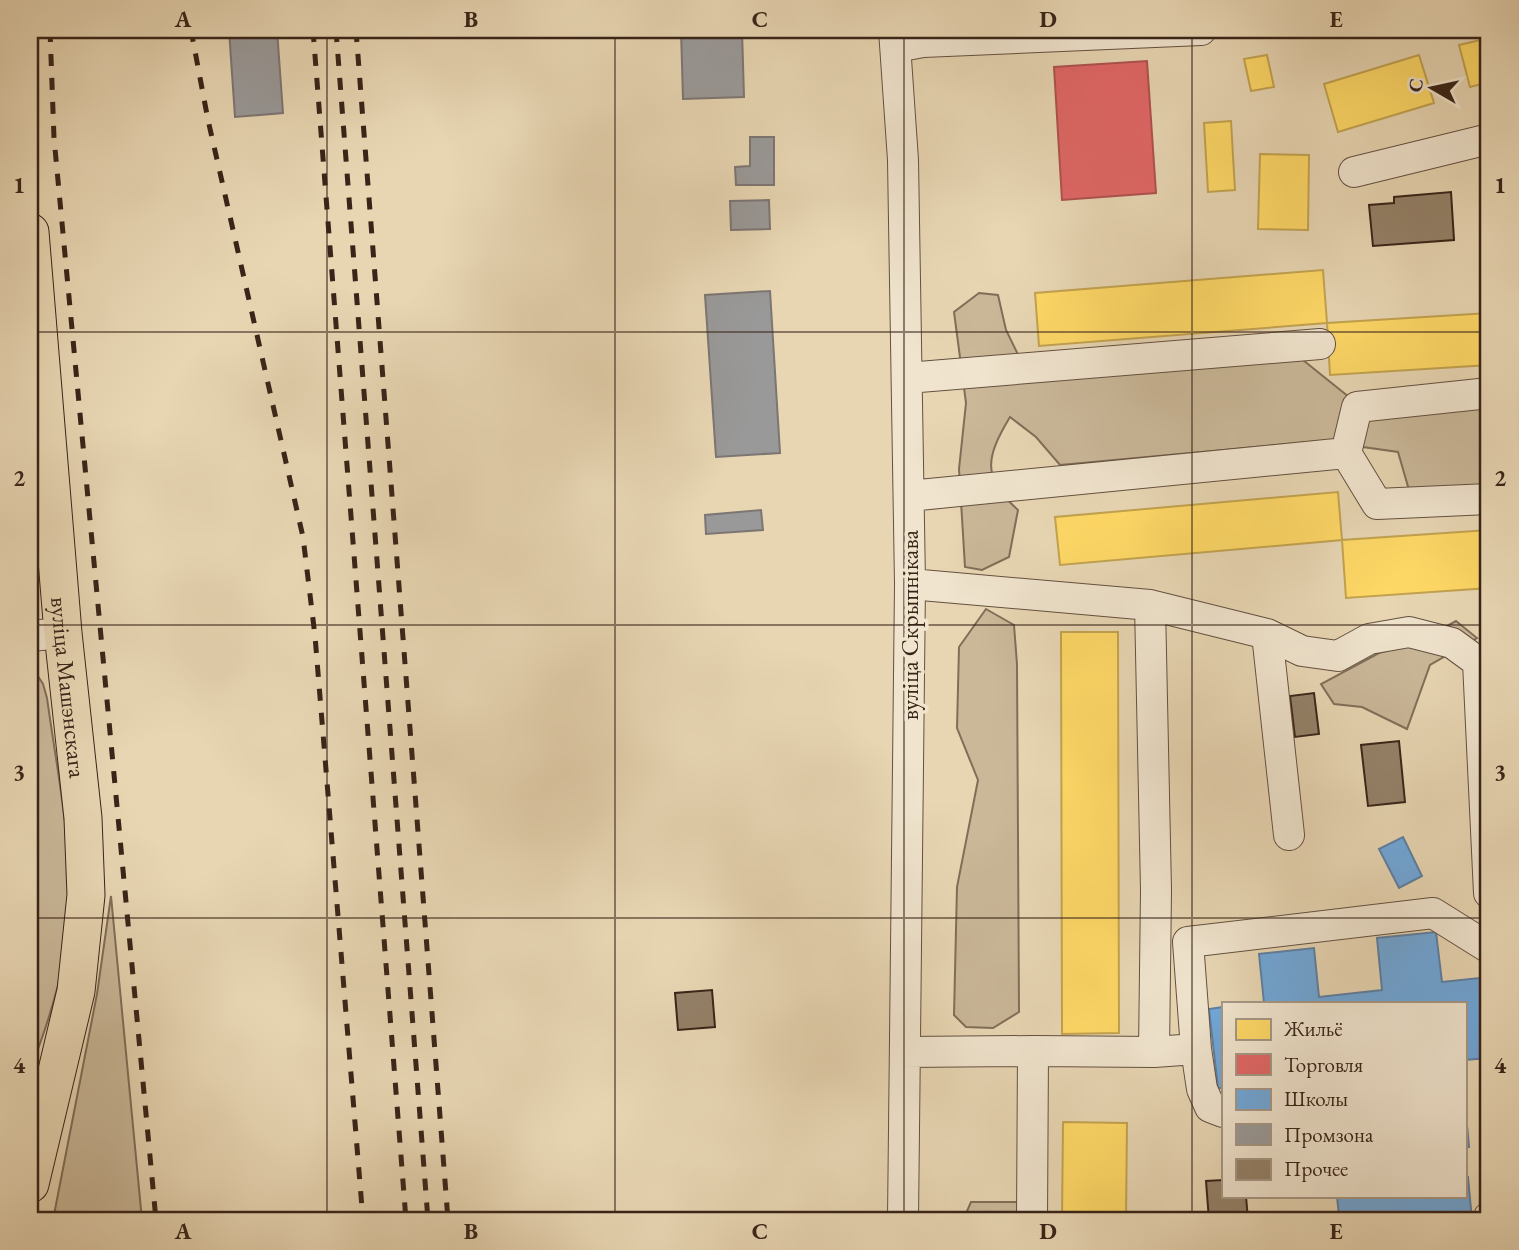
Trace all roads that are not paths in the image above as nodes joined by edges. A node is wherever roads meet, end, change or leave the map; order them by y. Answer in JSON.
{"nodes":[{"id":1,"x":1201,"y":30,"type":"edge"},
{"id":2,"x":895,"y":38,"type":"edge"},
{"id":3,"x":1489,"y":139,"type":"edge"},
{"id":4,"x":1354,"y":172,"type":"dead end"},
{"id":5,"x":30,"y":232,"type":"edge"},
{"id":6,"x":1320,"y":344,"type":"dead end"},
{"id":7,"x":907,"y":378,"type":"junction"},
{"id":8,"x":1489,"y":393,"type":"edge"},
{"id":9,"x":1346,"y":453,"type":"junction"},
{"id":10,"x":909,"y":496,"type":"junction"},
{"id":11,"x":1489,"y":499,"type":"edge"},
{"id":12,"x":910,"y":584,"type":"junction"},
{"id":13,"x":1150,"y":605,"type":"junction"},
{"id":14,"x":1267,"y":634,"type":"junction"},
{"id":15,"x":46,"y":635,"type":"edge"},
{"id":16,"x":1289,"y":835,"type":"dead end"},
{"id":17,"x":1489,"y":893,"type":"edge"},
{"id":18,"x":1489,"y":947,"type":"edge"},
{"id":19,"x":1196,"y":1049,"type":"junction"},
{"id":20,"x":1032,"y":1051,"type":"junction"},
{"id":21,"x":905,"y":1052,"type":"junction"},
{"id":22,"x":1154,"y":1052,"type":"junction"},
{"id":23,"x":51,"y":1100,"type":"junction"},
{"id":24,"x":1222,"y":1112,"type":"edge"},
{"id":25,"x":30,"y":1152,"type":"edge"},
{"id":26,"x":30,"y":1184,"type":"edge"},
{"id":27,"x":903,"y":1220,"type":"edge"},
{"id":28,"x":1032,"y":1220,"type":"edge"}],
"edges":[{"from":1,"to":2,"type":"street"},
{"from":2,"to":7,"type":"street","name":"вуліца Скрыпнікава"},
{"from":3,"to":4,"type":"street"},
{"from":5,"to":15,"type":"main road","name":"вуліца Машэнскага"},
{"from":6,"to":7,"type":"street"},
{"from":7,"to":10,"type":"street","name":"вуліца Скрыпнікава"},
{"from":8,"to":9,"type":"street"},
{"from":9,"to":10,"type":"street"},
{"from":9,"to":11,"type":"street"},
{"from":10,"to":12,"type":"street","name":"вуліца Скрыпнікава"},
{"from":12,"to":13,"type":"street"},
{"from":12,"to":21,"type":"street","name":"вуліца Скрыпнікава"},
{"from":13,"to":14,"type":"street"},
{"from":13,"to":22,"type":"street"},
{"from":14,"to":16,"type":"street"},
{"from":14,"to":17,"type":"street"},
{"from":15,"to":23,"type":"main road","name":"вуліца Машэнскага"},
{"from":18,"to":19,"type":"street"},
{"from":19,"to":22,"type":"street"},
{"from":19,"to":24,"type":"street"},
{"from":20,"to":21,"type":"street"},
{"from":20,"to":22,"type":"street"},
{"from":20,"to":28,"type":"street"},
{"from":21,"to":27,"type":"street","name":"вуліца Скрыпнікава"},
{"from":23,"to":25,"type":"main road","name":"вуліца Машэнскага"},
{"from":23,"to":26,"type":"main road","name":"вуліца Машэнскага"}]}
